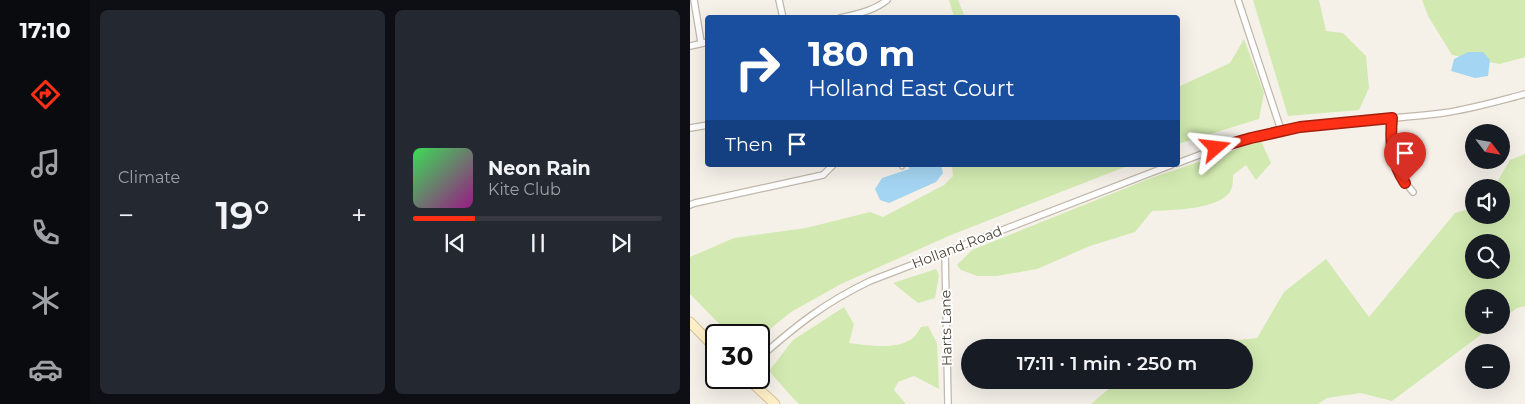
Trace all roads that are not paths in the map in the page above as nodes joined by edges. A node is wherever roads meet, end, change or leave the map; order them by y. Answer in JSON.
{"nodes":[{"id":1,"x":694,"y":0,"type":"edge"},
{"id":2,"x":779,"y":0,"type":"edge"},
{"id":3,"x":887,"y":0,"type":"edge"},
{"id":4,"x":1238,"y":0,"type":"edge"},
{"id":5,"x":782,"y":15,"type":"edge"},
{"id":6,"x":852,"y":15,"type":"edge"},
{"id":7,"x":704,"y":42,"type":"edge"},
{"id":8,"x":690,"y":46,"type":"edge"},
{"id":9,"x":1525,"y":94,"type":"edge"},
{"id":10,"x":1392,"y":118,"type":"junction"},
{"id":11,"x":705,"y":126,"type":"edge"},
{"id":12,"x":690,"y":128,"type":"edge"},
{"id":13,"x":1281,"y":130,"type":"junction"},
{"id":14,"x":1180,"y":162,"type":"edge"},
{"id":15,"x":831,"y":167,"type":"edge"},
{"id":16,"x":1166,"y":167,"type":"edge"},
{"id":17,"x":1413,"y":192,"type":"dead end"},
{"id":18,"x":690,"y":205,"type":"edge"},
{"id":19,"x":945,"y":252,"type":"junction"},
{"id":20,"x":690,"y":322,"type":"edge"},
{"id":21,"x":705,"y":338,"type":"edge"},
{"id":22,"x":770,"y":348,"type":"edge"},
{"id":23,"x":759,"y":389,"type":"edge"},
{"id":24,"x":775,"y":404,"type":"edge"},
{"id":25,"x":948,"y":404,"type":"edge"}],
"edges":[{"from":1,"to":7,"type":"street"},
{"from":2,"to":5,"type":"street"},
{"from":3,"to":6,"type":"street"},
{"from":4,"to":13,"type":"street"},
{"from":7,"to":8,"type":"street"},
{"from":9,"to":10,"type":"street"},
{"from":10,"to":13,"type":"street"},
{"from":10,"to":17,"type":"street"},
{"from":11,"to":12,"type":"street"},
{"from":13,"to":14,"type":"street"},
{"from":15,"to":18,"type":"street"},
{"from":16,"to":19,"type":"street","name":"Holland Road"},
{"from":19,"to":22,"type":"street","name":"Holland Road"},
{"from":19,"to":25,"type":"street","name":"Harts Lane"},
{"from":20,"to":21,"type":"main road"},
{"from":23,"to":24,"type":"main road"}]}
